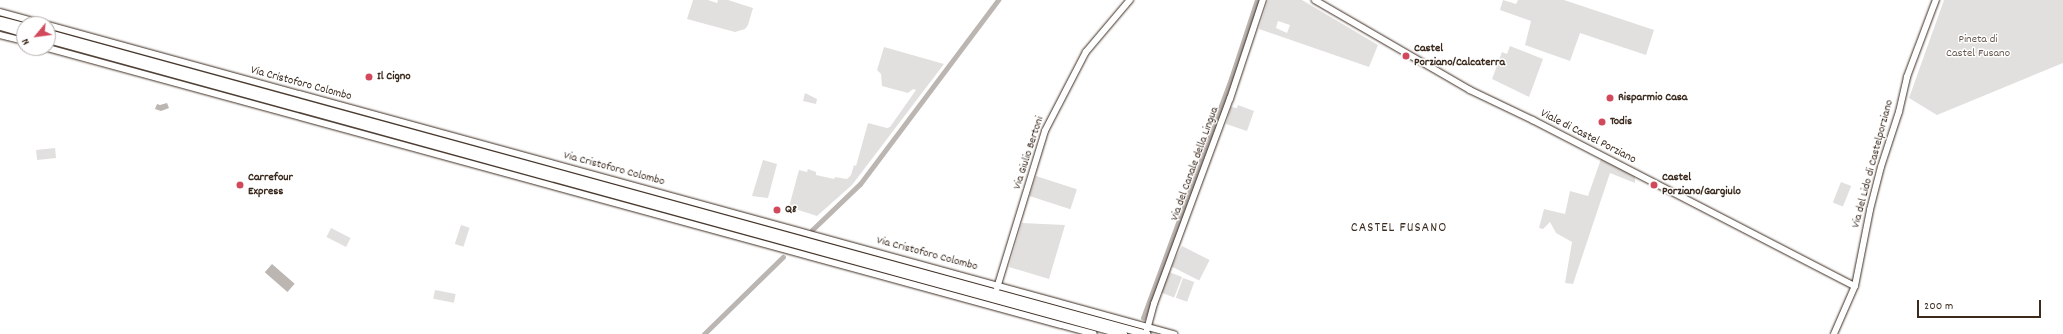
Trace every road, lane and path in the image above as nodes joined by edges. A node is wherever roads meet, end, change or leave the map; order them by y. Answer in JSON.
{"nodes":[{"id":1,"x":1130,"y":0,"type":"edge"},
{"id":2,"x":1263,"y":0,"type":"edge"},
{"id":3,"x":1315,"y":0,"type":"edge"},
{"id":4,"x":1936,"y":0,"type":"edge"},
{"id":5,"x":0,"y":12,"type":"edge"},
{"id":6,"x":16,"y":16,"type":"edge"},
{"id":7,"x":0,"y":20,"type":"edge"},
{"id":8,"x":16,"y":24,"type":"edge"},
{"id":9,"x":0,"y":26,"type":"edge"},
{"id":10,"x":56,"y":27,"type":"edge"},
{"id":11,"x":16,"y":31,"type":"edge"},
{"id":12,"x":0,"y":35,"type":"edge"},
{"id":13,"x":56,"y":35,"type":"edge"},
{"id":14,"x":16,"y":39,"type":"edge"},
{"id":15,"x":56,"y":41,"type":"edge"},
{"id":16,"x":56,"y":50,"type":"edge"},
{"id":17,"x":999,"y":286,"type":"junction"},
{"id":18,"x":1855,"y":286,"type":"junction"},
{"id":19,"x":995,"y":296,"type":"junction"},
{"id":20,"x":996,"y":307,"type":"junction"},
{"id":21,"x":1042,"y":312,"type":"junction"},
{"id":22,"x":1049,"y":323,"type":"junction"},
{"id":23,"x":1147,"y":332,"type":"edge"},
{"id":24,"x":1094,"y":334,"type":"edge"},
{"id":25,"x":1123,"y":334,"type":"edge"},
{"id":26,"x":1174,"y":334,"type":"edge"},
{"id":27,"x":1834,"y":334,"type":"edge"}],
"edges":[{"from":1,"to":17,"type":"street","name":"Via Giulio Bertoni"},
{"from":2,"to":23,"type":"street","name":"Via del Canale della Lingua"},
{"from":3,"to":18,"type":"street","name":"Viale di Castel Porziano"},
{"from":4,"to":18,"type":"street","name":"Via del Lido di Castelporziano"},
{"from":5,"to":6,"type":"street"},
{"from":7,"to":8,"type":"main road"},
{"from":9,"to":11,"type":"main road"},
{"from":10,"to":17,"type":"street","name":"Via Cristoforo Colombo"},
{"from":12,"to":14,"type":"street"},
{"from":13,"to":19,"type":"main road","name":"Via Cristoforo Colombo"},
{"from":15,"to":19,"type":"main road","name":"Via Cristoforo Colombo"},
{"from":16,"to":20,"type":"street"},
{"from":17,"to":19,"type":"street","name":"Via Giulio Bertoni"},
{"from":17,"to":23,"type":"street","name":"Via Cristoforo Colombo"},
{"from":18,"to":27,"type":"street","name":"Via del Lido di Castelporziano"},
{"from":19,"to":20,"type":"street"},
{"from":19,"to":21,"type":"main road","name":"Via Cristoforo Colombo"},
{"from":19,"to":23,"type":"main road","name":"Via Cristoforo Colombo"},
{"from":20,"to":22,"type":"street"},
{"from":21,"to":22,"type":"street"},
{"from":21,"to":25,"type":"main road","name":"Via Cristoforo Colombo"},
{"from":22,"to":24,"type":"street"},
{"from":23,"to":26,"type":"street","name":"Via Cristoforo Colombo"}]}
